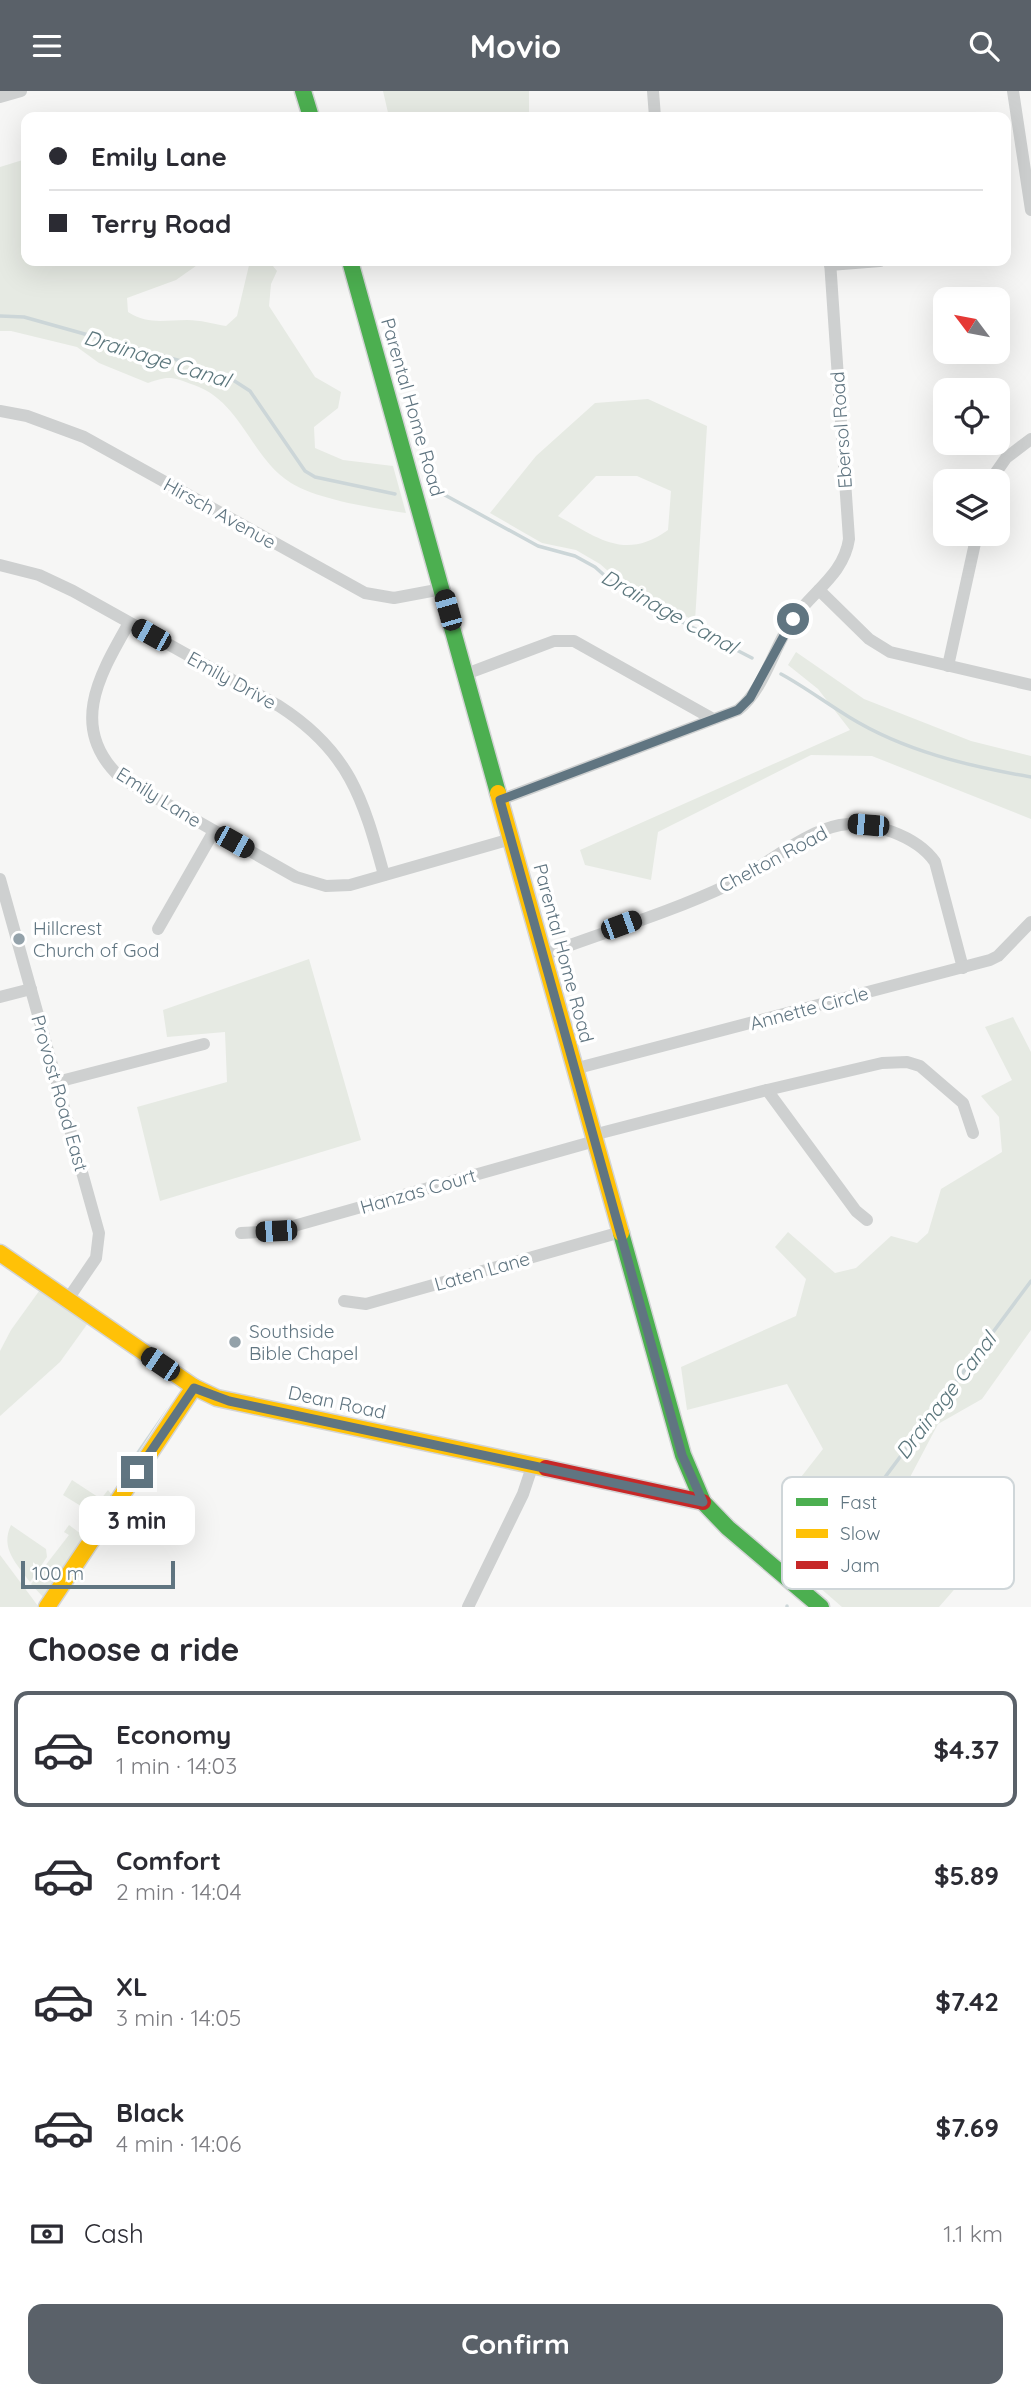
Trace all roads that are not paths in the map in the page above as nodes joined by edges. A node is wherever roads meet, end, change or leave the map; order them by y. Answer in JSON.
{"nodes":[{"id":1,"x":21,"y":91,"type":"edge"},
{"id":2,"x":303,"y":91,"type":"edge"},
{"id":3,"x":653,"y":91,"type":"edge"},
{"id":4,"x":1013,"y":91,"type":"edge"},
{"id":5,"x":0,"y":97,"type":"edge"},
{"id":6,"x":309,"y":112,"type":"edge"},
{"id":7,"x":655,"y":112,"type":"edge"},
{"id":8,"x":1031,"y":210,"type":"edge"},
{"id":9,"x":351,"y":266,"type":"edge"},
{"id":10,"x":830,"y":266,"type":"edge"},
{"id":11,"x":0,"y":411,"type":"edge"},
{"id":12,"x":1031,"y":439,"type":"edge"},
{"id":13,"x":998,"y":469,"type":"edge"},
{"id":14,"x":974,"y":546,"type":"edge"},
{"id":15,"x":0,"y":565,"type":"edge"},
{"id":16,"x":442,"y":589,"type":"junction"},
{"id":17,"x":819,"y":590,"type":"junction"},
{"id":18,"x":129,"y":623,"type":"junction"},
{"id":19,"x":948,"y":666,"type":"junction"},
{"id":20,"x":466,"y":674,"type":"junction"},
{"id":21,"x":1031,"y":685,"type":"edge"},
{"id":22,"x":713,"y":719,"type":"junction"},
{"id":23,"x":500,"y":800,"type":"junction"},
{"id":24,"x":214,"y":831,"type":"junction"},
{"id":25,"x":511,"y":839,"type":"junction"},
{"id":26,"x":384,"y":875,"type":"junction"},
{"id":27,"x":0,"y":879,"type":"edge"},
{"id":28,"x":1031,"y":922,"type":"edge"},
{"id":29,"x":158,"y":929,"type":"dead end"},
{"id":30,"x":543,"y":955,"type":"junction"},
{"id":31,"x":963,"y":968,"type":"junction"},
{"id":32,"x":31,"y":989,"type":"junction"},
{"id":33,"x":0,"y":997,"type":"edge"},
{"id":34,"x":204,"y":1044,"type":"dead end"},
{"id":35,"x":574,"y":1069,"type":"junction"},
{"id":36,"x":57,"y":1082,"type":"junction"},
{"id":37,"x":767,"y":1090,"type":"junction"},
{"id":38,"x":973,"y":1133,"type":"dead end"},
{"id":39,"x":594,"y":1138,"type":"junction"},
{"id":40,"x":867,"y":1220,"type":"dead end"},
{"id":41,"x":621,"y":1232,"type":"junction"},
{"id":42,"x":241,"y":1233,"type":"dead end"},
{"id":43,"x":0,"y":1253,"type":"edge"},
{"id":44,"x":68,"y":1299,"type":"junction"},
{"id":45,"x":344,"y":1301,"type":"dead end"},
{"id":46,"x":194,"y":1388,"type":"junction"},
{"id":47,"x":532,"y":1467,"type":"junction"},
{"id":48,"x":703,"y":1502,"type":"junction"},
{"id":49,"x":782,"y":1574,"type":"edge"},
{"id":50,"x":800,"y":1589,"type":"edge"},
{"id":51,"x":47,"y":1607,"type":"edge"},
{"id":52,"x":468,"y":1607,"type":"edge"},
{"id":53,"x":821,"y":1607,"type":"edge"}],
"edges":[{"from":1,"to":5,"type":"street"},
{"from":2,"to":6,"type":"street"},
{"from":3,"to":7,"type":"street"},
{"from":4,"to":8,"type":"street"},
{"from":9,"to":16,"type":"street","name":"Parental Home Road"},
{"from":10,"to":17,"type":"street","name":"Ebersol Road"},
{"from":11,"to":16,"type":"street","name":"Hirsch Avenue"},
{"from":12,"to":13,"type":"street"},
{"from":14,"to":19,"type":"street"},
{"from":15,"to":18,"type":"street","name":"Emily Drive"},
{"from":16,"to":20,"type":"street","name":"Parental Home Road"},
{"from":17,"to":19,"type":"street"},
{"from":17,"to":22,"type":"street"},
{"from":18,"to":24,"type":"street","name":"Emily Lane"},
{"from":18,"to":26,"type":"street","name":"Emily Drive"},
{"from":19,"to":21,"type":"street"},
{"from":20,"to":22,"type":"street"},
{"from":20,"to":23,"type":"street","name":"Parental Home Road"},
{"from":22,"to":23,"type":"street"},
{"from":23,"to":25,"type":"street","name":"Parental Home Road"},
{"from":24,"to":26,"type":"street","name":"Emily Lane"},
{"from":24,"to":29,"type":"street"},
{"from":25,"to":26,"type":"street","name":"Emily Lane"},
{"from":25,"to":30,"type":"street","name":"Parental Home Road"},
{"from":27,"to":32,"type":"street","name":"Provost Road East"},
{"from":28,"to":31,"type":"street","name":"Annette Circle"},
{"from":30,"to":31,"type":"street","name":"Chelton Road"},
{"from":30,"to":35,"type":"street","name":"Parental Home Road"},
{"from":31,"to":35,"type":"street","name":"Annette Circle"},
{"from":32,"to":33,"type":"street"},
{"from":32,"to":36,"type":"street","name":"Provost Road East"},
{"from":34,"to":36,"type":"street"},
{"from":35,"to":39,"type":"street","name":"Parental Home Road"},
{"from":36,"to":44,"type":"street","name":"Provost Road East"},
{"from":37,"to":38,"type":"street","name":"Hanzas Court"},
{"from":37,"to":39,"type":"street","name":"Hanzas Court"},
{"from":37,"to":40,"type":"street"},
{"from":39,"to":41,"type":"street","name":"Parental Home Road"},
{"from":39,"to":42,"type":"street","name":"Hanzas Court"},
{"from":41,"to":45,"type":"street","name":"Laten Lane"},
{"from":41,"to":48,"type":"street","name":"Parental Home Road"},
{"from":43,"to":44,"type":"street","name":"Dean Road"},
{"from":44,"to":46,"type":"street","name":"Dean Road"},
{"from":46,"to":47,"type":"street","name":"Dean Road"},
{"from":46,"to":51,"type":"street"},
{"from":47,"to":48,"type":"street","name":"Dean Road"},
{"from":47,"to":52,"type":"street"},
{"from":48,"to":49,"type":"street","name":"Parental Home Road"},
{"from":50,"to":53,"type":"street","name":"Parental Home Road"}]}
